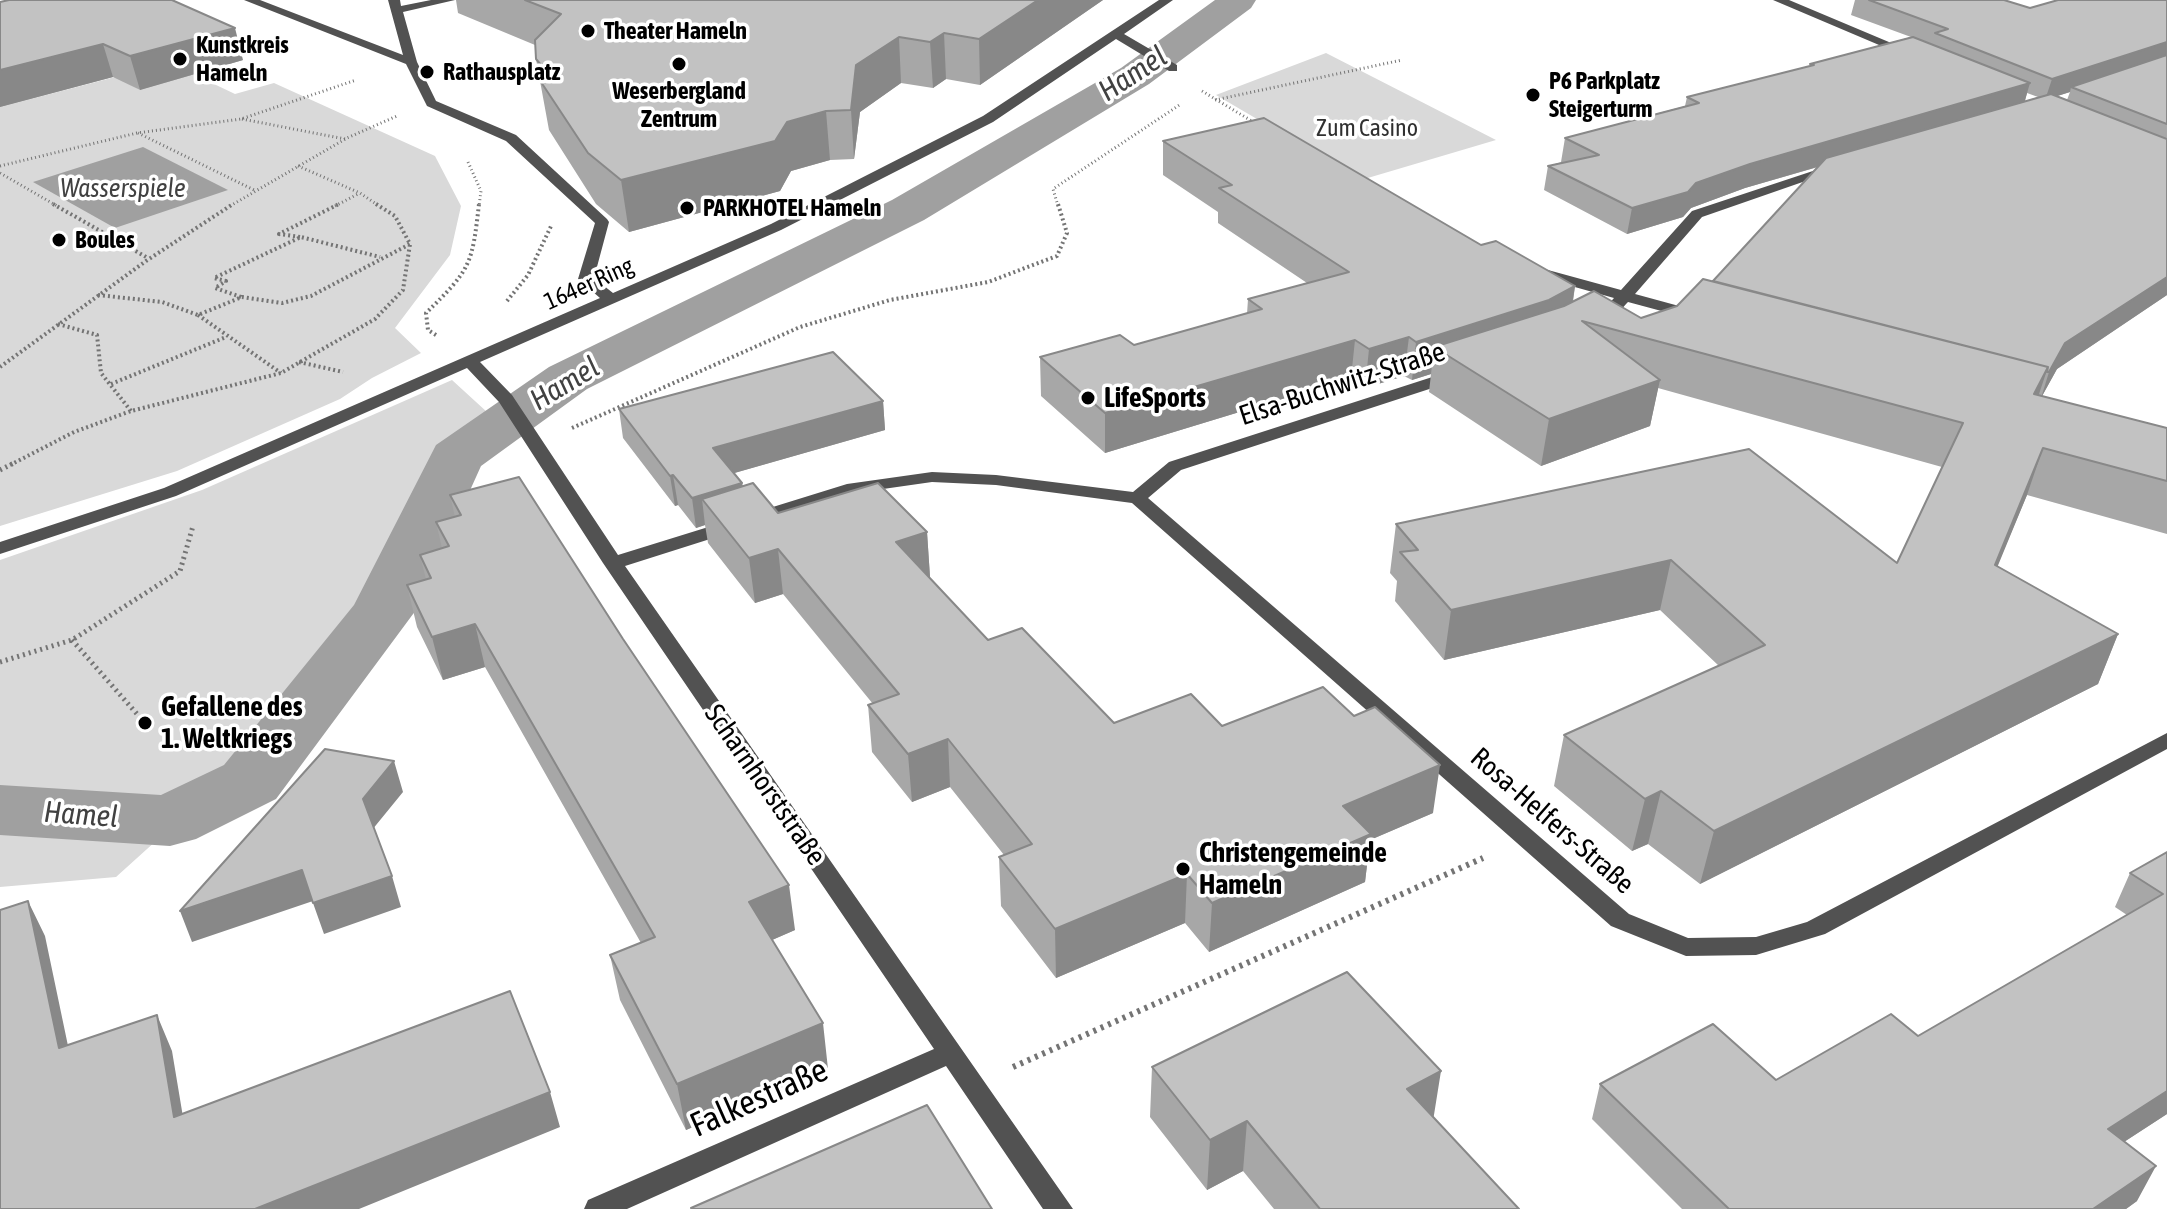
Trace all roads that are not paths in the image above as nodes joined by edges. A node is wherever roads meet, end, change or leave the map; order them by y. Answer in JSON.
{"nodes":[{"id":1,"x":250,"y":0,"type":"edge"},
{"id":2,"x":449,"y":0,"type":"edge"},
{"id":3,"x":1167,"y":0,"type":"edge"},
{"id":4,"x":1779,"y":0,"type":"edge"},
{"id":5,"x":395,"y":5,"type":"edge"},
{"id":6,"x":1118,"y":35,"type":"junction"},
{"id":7,"x":1925,"y":60,"type":"edge"},
{"id":8,"x":411,"y":62,"type":"junction"},
{"id":9,"x":1173,"y":68,"type":"road end"},
{"id":10,"x":1853,"y":164,"type":"edge"},
{"id":11,"x":1515,"y":263,"type":"edge"},
{"id":12,"x":1623,"y":296,"type":"junction"},
{"id":13,"x":612,"y":300,"type":"junction"},
{"id":14,"x":1714,"y":320,"type":"edge"},
{"id":15,"x":1574,"y":330,"type":"edge"},
{"id":16,"x":471,"y":362,"type":"junction"},
{"id":17,"x":1475,"y":368,"type":"edge"},
{"id":18,"x":1137,"y":498,"type":"junction"},
{"id":19,"x":0,"y":548,"type":"edge"},
{"id":20,"x":613,"y":563,"type":"junction"},
{"id":21,"x":2167,"y":740,"type":"edge"},
{"id":22,"x":950,"y":1053,"type":"junction"},
{"id":23,"x":598,"y":1209,"type":"edge"},
{"id":24,"x":1059,"y":1209,"type":"edge"}],
"edges":[{"from":1,"to":8,"type":"street"},
{"from":2,"to":5,"type":"street"},
{"from":3,"to":6,"type":"street","name":"164er Ring"},
{"from":4,"to":7,"type":"street"},
{"from":5,"to":8,"type":"street"},
{"from":6,"to":9,"type":"street"},
{"from":6,"to":13,"type":"street","name":"164er Ring"},
{"from":8,"to":13,"type":"street"},
{"from":10,"to":12,"type":"street"},
{"from":11,"to":12,"type":"street"},
{"from":12,"to":14,"type":"street"},
{"from":12,"to":15,"type":"street"},
{"from":13,"to":16,"type":"street","name":"164er Ring"},
{"from":16,"to":19,"type":"street","name":"164er Ring"},
{"from":16,"to":20,"type":"street","name":"Scharnhorststraße"},
{"from":17,"to":18,"type":"street","name":"Elsa-Buchwitz-Straße"},
{"from":18,"to":20,"type":"street"},
{"from":18,"to":21,"type":"street","name":"Rosa-Helfers-Straße"},
{"from":20,"to":22,"type":"street","name":"Scharnhorststraße"},
{"from":22,"to":23,"type":"street","name":"Falkestraße"},
{"from":22,"to":24,"type":"street","name":"Scharnhorststraße"}]}
